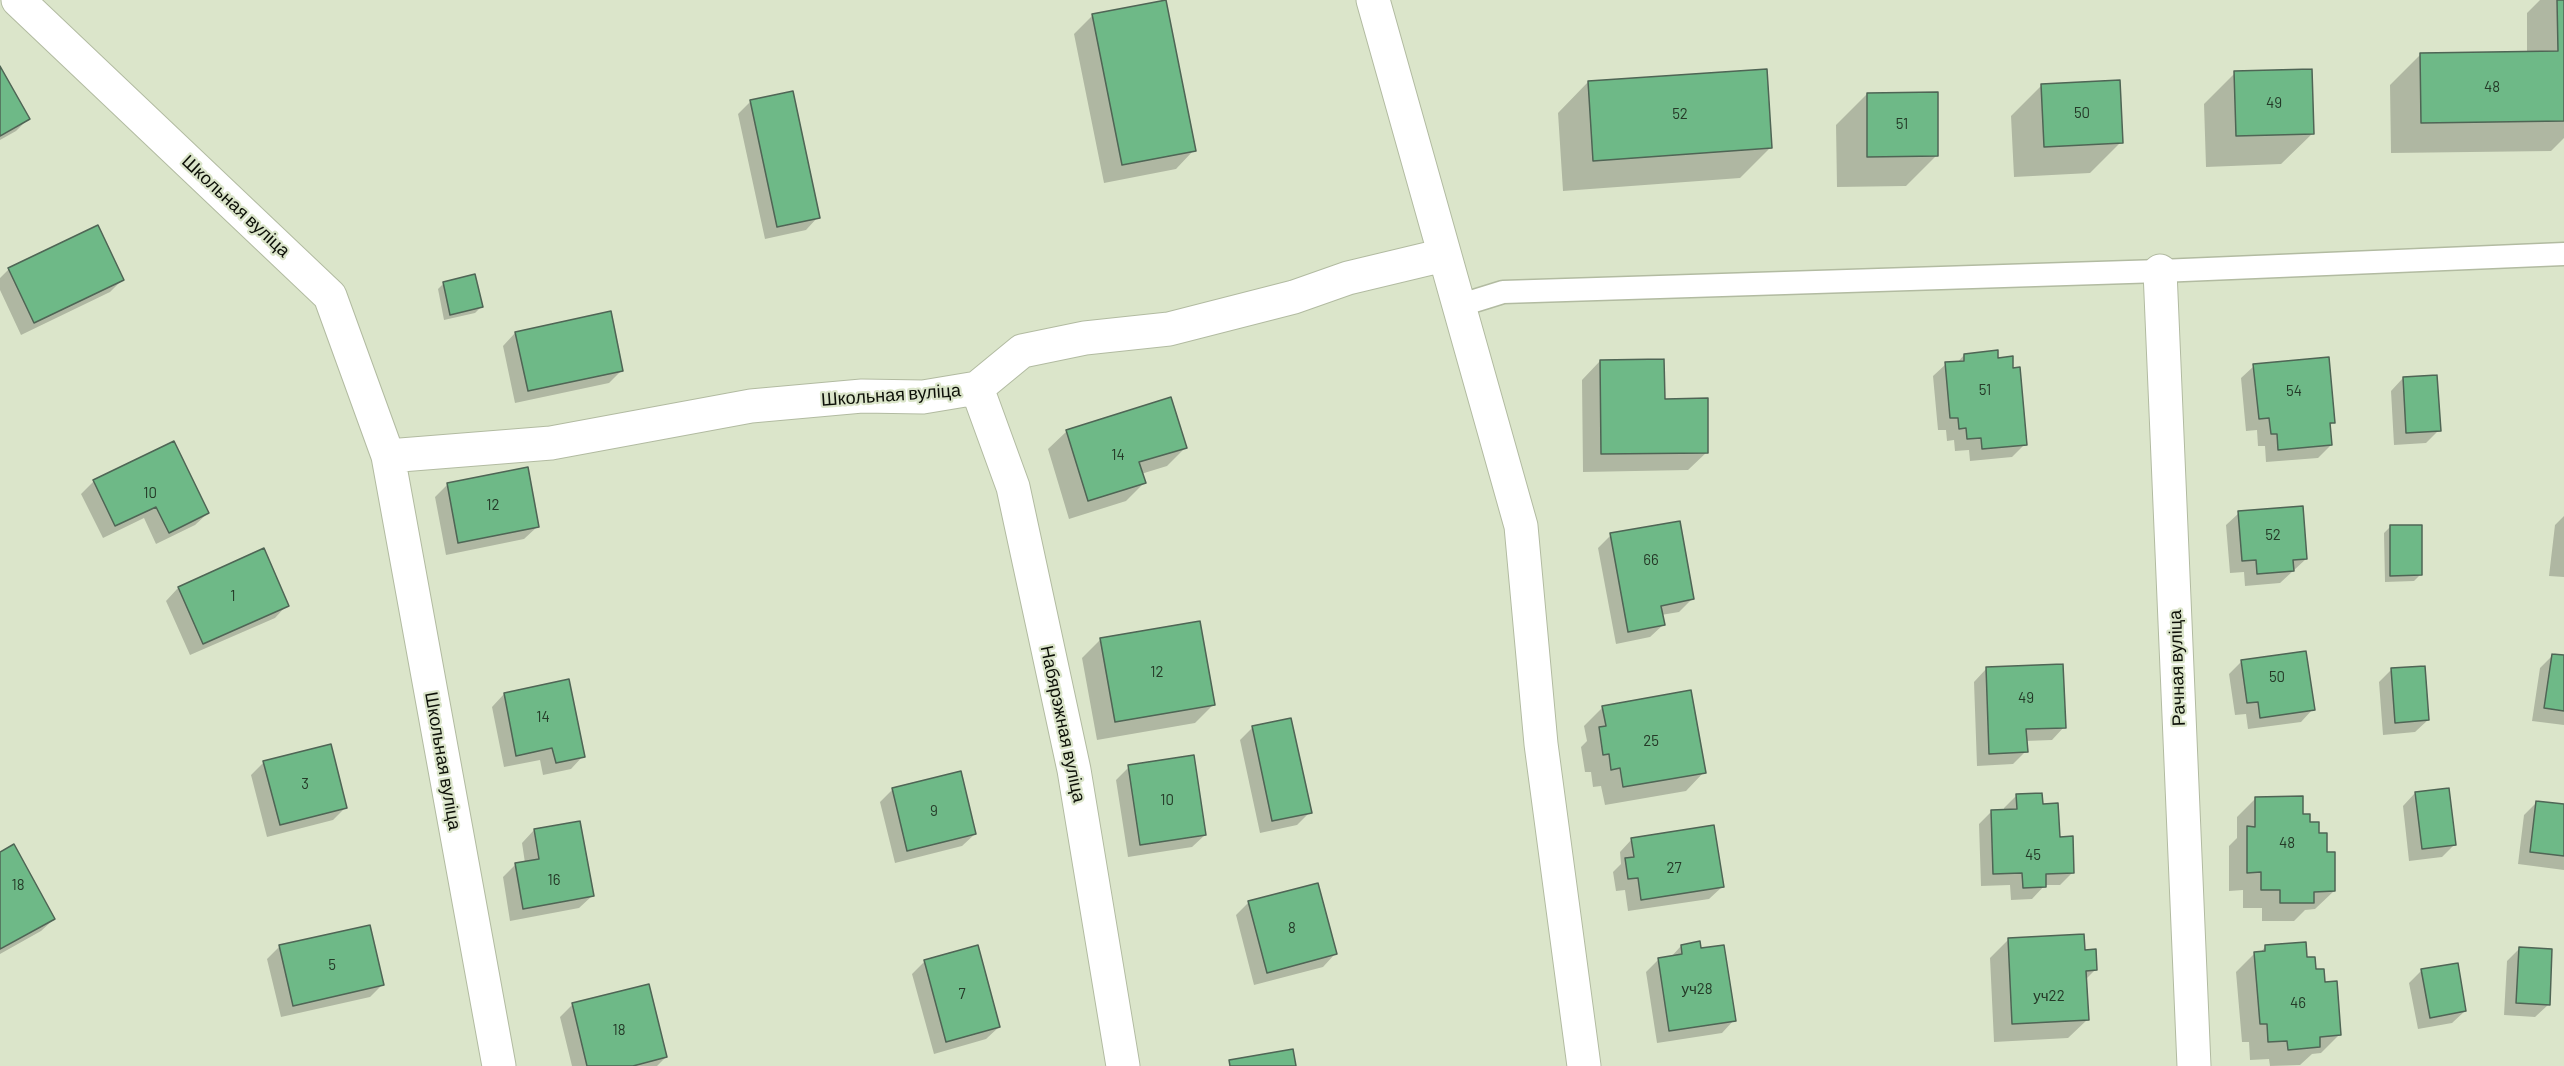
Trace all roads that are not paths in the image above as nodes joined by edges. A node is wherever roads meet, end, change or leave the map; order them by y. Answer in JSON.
{"nodes":[{"id":1,"x":18,"y":0,"type":"edge"},
{"id":2,"x":1373,"y":0,"type":"edge"},
{"id":3,"x":2564,"y":254,"type":"edge"},
{"id":4,"x":1444,"y":255,"type":"junction"},
{"id":5,"x":2160,"y":271,"type":"junction"},
{"id":6,"x":1458,"y":306,"type":"junction"},
{"id":7,"x":977,"y":388,"type":"junction"},
{"id":8,"x":388,"y":456,"type":"junction"},
{"id":9,"x":499,"y":1066,"type":"edge"},
{"id":10,"x":1123,"y":1066,"type":"edge"},
{"id":11,"x":1584,"y":1066,"type":"edge"},
{"id":12,"x":2194,"y":1066,"type":"edge"}],
"edges":[{"from":1,"to":8,"type":"street","name":"Школьная вуліца"},
{"from":2,"to":4,"type":"street"},
{"from":3,"to":5,"type":"lane"},
{"from":4,"to":6,"type":"street"},
{"from":4,"to":7,"type":"street","name":"Школьная вуліца"},
{"from":5,"to":6,"type":"lane"},
{"from":5,"to":12,"type":"street","name":"Рачная вуліца"},
{"from":6,"to":11,"type":"street"},
{"from":7,"to":8,"type":"street","name":"Школьная вуліца"},
{"from":7,"to":10,"type":"street","name":"Набярэжная вуліца"},
{"from":8,"to":9,"type":"street","name":"Школьная вуліца"}]}
